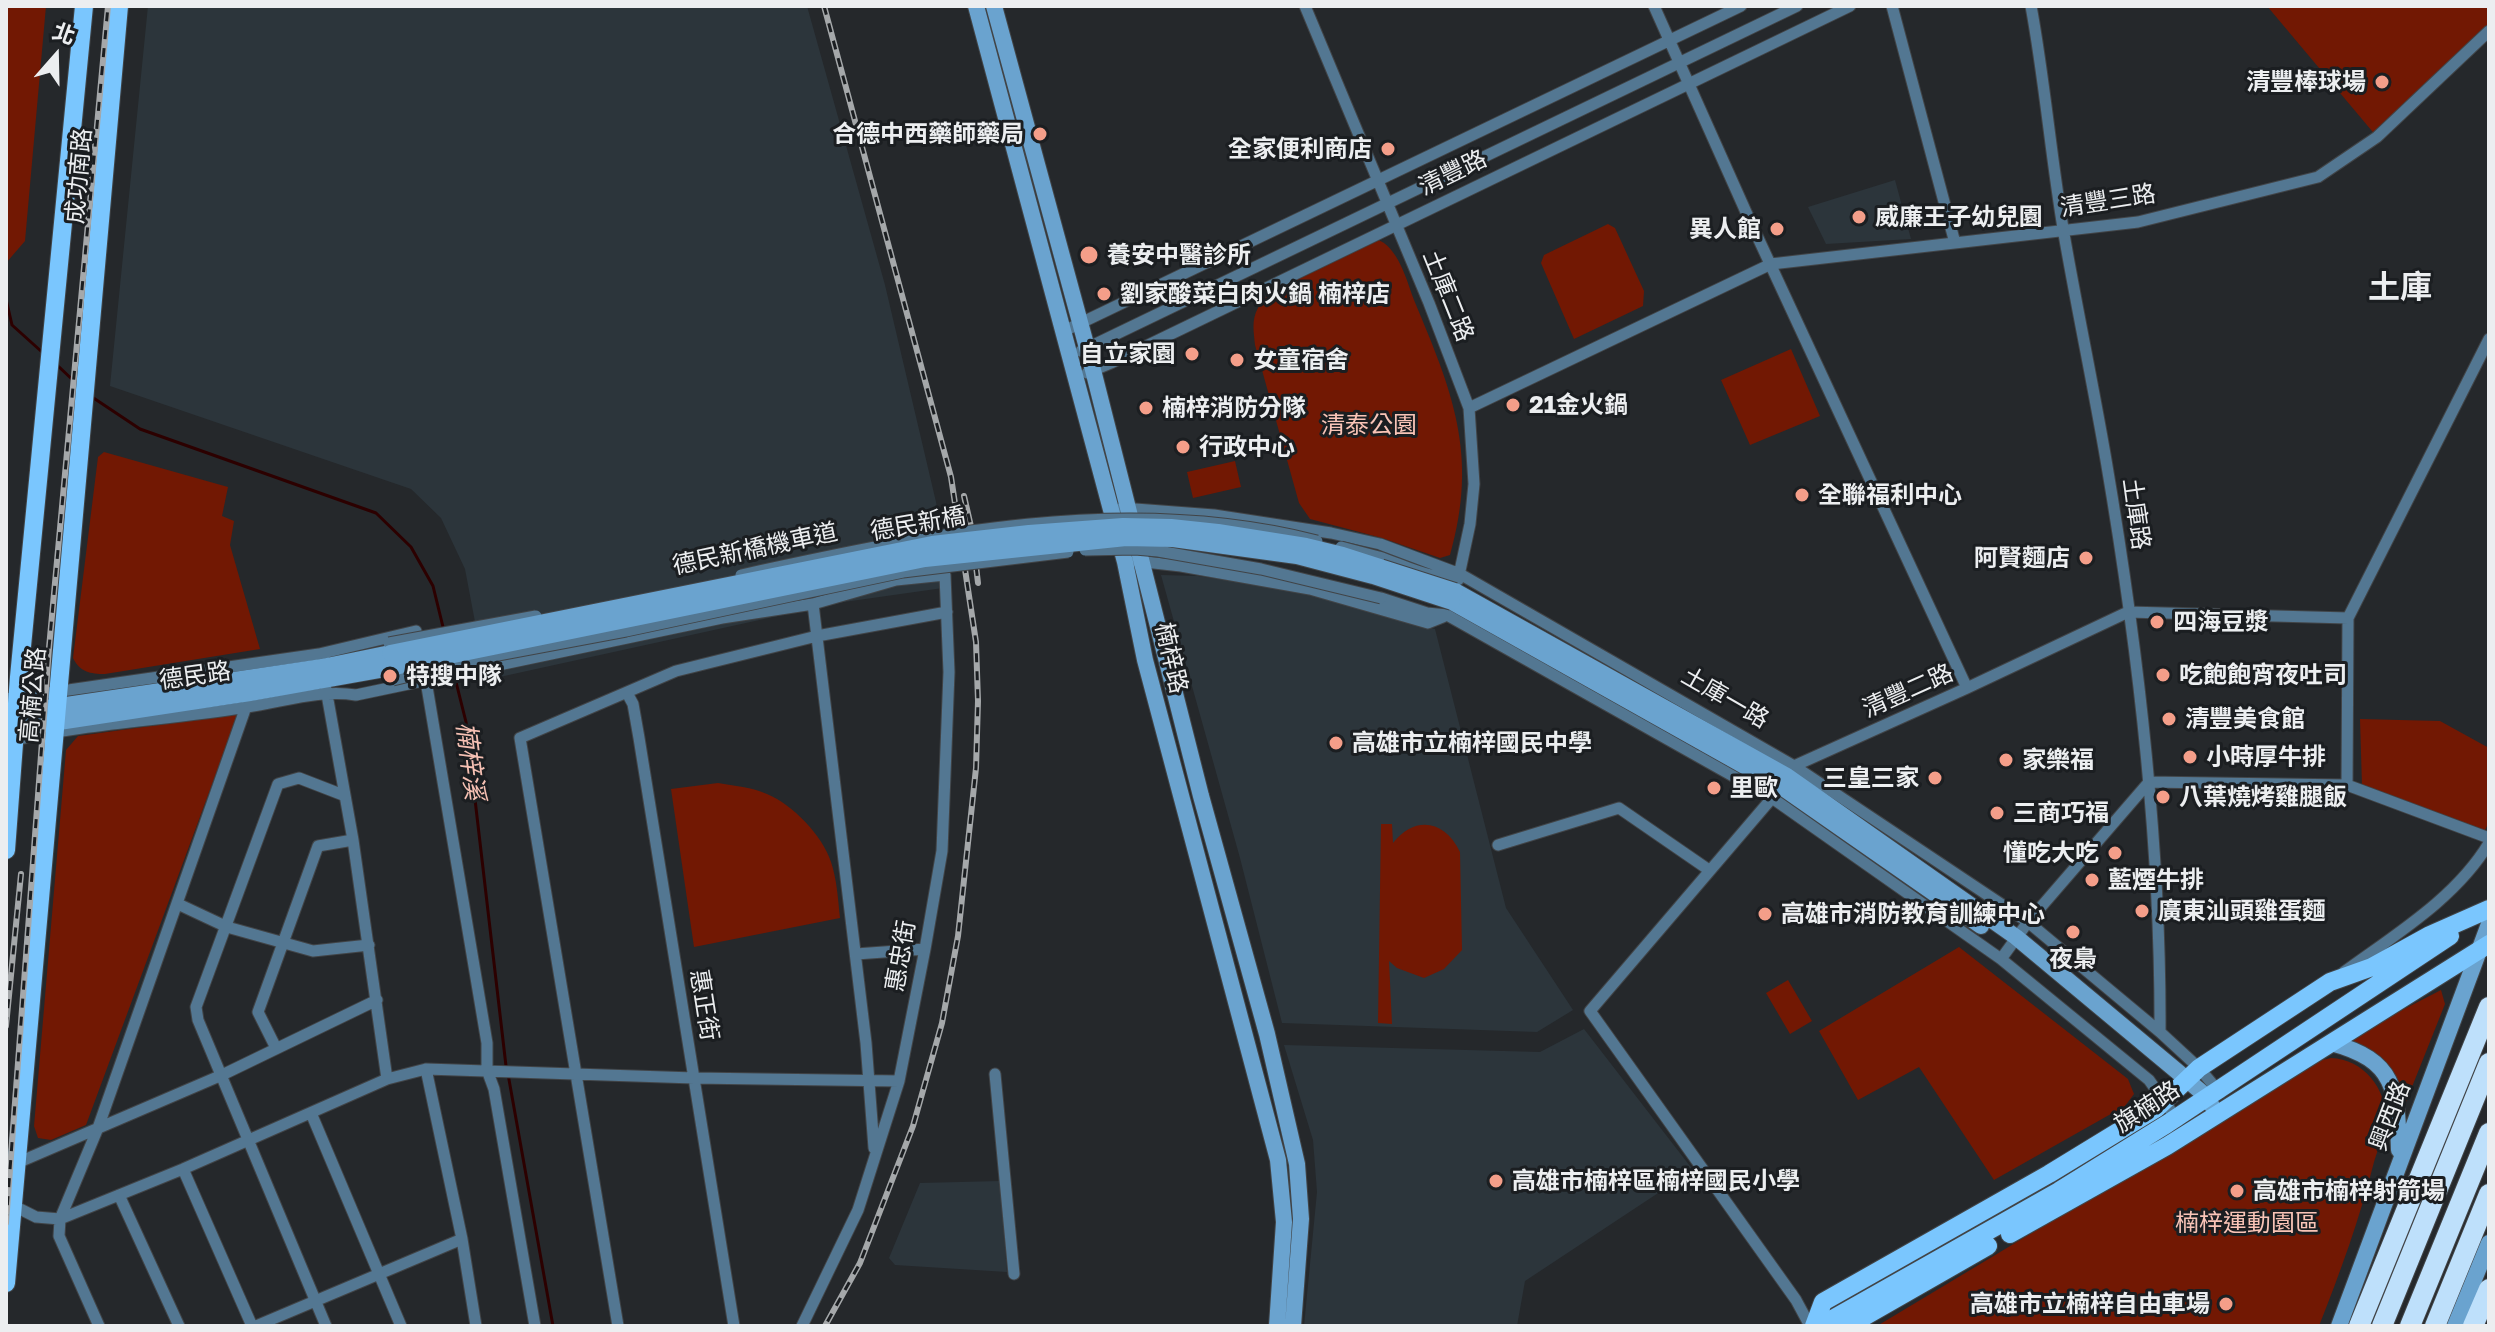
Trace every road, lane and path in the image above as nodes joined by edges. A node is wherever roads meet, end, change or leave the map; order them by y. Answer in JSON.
{"nodes":[{"id":1,"x":84,"y":6,"type":"edge"},
{"id":2,"x":119,"y":6,"type":"edge"},
{"id":3,"x":976,"y":6,"type":"edge"},
{"id":4,"x":994,"y":6,"type":"edge"},
{"id":5,"x":1305,"y":6,"type":"edge"},
{"id":6,"x":1654,"y":6,"type":"edge"},
{"id":7,"x":1741,"y":6,"type":"edge"},
{"id":8,"x":1797,"y":6,"type":"edge"},
{"id":9,"x":1850,"y":6,"type":"edge"},
{"id":10,"x":1892,"y":6,"type":"edge"},
{"id":11,"x":2031,"y":6,"type":"edge"},
{"id":12,"x":2489,"y":31,"type":"edge"},
{"id":13,"x":1670,"y":41,"type":"junction"},
{"id":14,"x":1680,"y":63,"type":"junction"},
{"id":15,"x":1689,"y":83,"type":"junction"},
{"id":16,"x":1377,"y":181,"type":"junction"},
{"id":17,"x":1386,"y":204,"type":"junction"},
{"id":18,"x":1395,"y":226,"type":"junction"},
{"id":19,"x":2063,"y":231,"type":"junction"},
{"id":20,"x":1955,"y":243,"type":"junction"},
{"id":21,"x":1771,"y":264,"type":"junction"},
{"id":22,"x":1080,"y":324,"type":"junction"},
{"id":23,"x":52,"y":332,"type":"joint"},
{"id":24,"x":1062,"y":332,"type":"junction"},
{"id":25,"x":2489,"y":339,"type":"edge"},
{"id":26,"x":1087,"y":349,"type":"junction"},
{"id":27,"x":88,"y":351,"type":"joint"},
{"id":28,"x":1069,"y":355,"type":"junction"},
{"id":29,"x":1093,"y":370,"type":"junction"},
{"id":30,"x":1075,"y":377,"type":"junction"},
{"id":31,"x":1469,"y":408,"type":"junction"},
{"id":32,"x":1110,"y":508,"type":"junction"},
{"id":33,"x":1129,"y":508,"type":"junction"},
{"id":34,"x":1143,"y":561,"type":"junction"},
{"id":35,"x":1125,"y":562,"type":"junction"},
{"id":36,"x":1460,"y":574,"type":"junction"},
{"id":37,"x":1451,"y":603,"type":"junction"},
{"id":38,"x":813,"y":604,"type":"junction"},
{"id":39,"x":947,"y":612,"type":"junction"},
{"id":40,"x":2128,"y":612,"type":"junction"},
{"id":41,"x":2348,"y":618,"type":"junction"},
{"id":42,"x":817,"y":636,"type":"junction"},
{"id":43,"x":391,"y":661,"type":"junction"},
{"id":44,"x":323,"y":673,"type":"junction"},
{"id":45,"x":432,"y":680,"type":"junction"},
{"id":46,"x":247,"y":686,"type":"junction"},
{"id":47,"x":1967,"y":688,"type":"junction"},
{"id":48,"x":341,"y":692,"type":"junction"},
{"id":49,"x":627,"y":693,"type":"junction"},
{"id":50,"x":56,"y":712,"type":"junction"},
{"id":51,"x":11,"y":720,"type":"edge"},
{"id":52,"x":1783,"y":781,"type":"junction"},
{"id":53,"x":2149,"y":782,"type":"junction"},
{"id":54,"x":2347,"y":785,"type":"junction"},
{"id":55,"x":343,"y":795,"type":"junction"},
{"id":56,"x":353,"y":840,"type":"junction"},
{"id":57,"x":2489,"y":840,"type":"edge"},
{"id":58,"x":1498,"y":845,"type":"dead end"},
{"id":59,"x":6,"y":850,"type":"edge"},
{"id":60,"x":1709,"y":870,"type":"junction"},
{"id":61,"x":178,"y":904,"type":"junction"},
{"id":62,"x":2489,"y":910,"type":"edge"},
{"id":63,"x":2028,"y":922,"type":"junction"},
{"id":64,"x":2489,"y":924,"type":"edge"},
{"id":65,"x":227,"y":927,"type":"junction"},
{"id":66,"x":281,"y":944,"type":"junction"},
{"id":67,"x":369,"y":945,"type":"junction"},
{"id":68,"x":2009,"y":947,"type":"junction"},
{"id":69,"x":2484,"y":947,"type":"edge"},
{"id":70,"x":925,"y":949,"type":"junction"},
{"id":71,"x":856,"y":954,"type":"junction"},
{"id":72,"x":2330,"y":982,"type":"junction"},
{"id":73,"x":377,"y":1000,"type":"junction"},
{"id":74,"x":2489,"y":1007,"type":"edge"},
{"id":75,"x":2160,"y":1032,"type":"junction"},
{"id":76,"x":2331,"y":1043,"type":"junction"},
{"id":77,"x":276,"y":1048,"type":"junction"},
{"id":78,"x":426,"y":1069,"type":"junction"},
{"id":79,"x":487,"y":1070,"type":"junction"},
{"id":80,"x":2485,"y":1072,"type":"edge"},
{"id":81,"x":577,"y":1074,"type":"junction"},
{"id":82,"x":995,"y":1074,"type":"dead end"},
{"id":83,"x":222,"y":1075,"type":"junction"},
{"id":84,"x":694,"y":1078,"type":"junction"},
{"id":85,"x":387,"y":1079,"type":"junction"},
{"id":86,"x":869,"y":1081,"type":"junction"},
{"id":87,"x":899,"y":1081,"type":"junction"},
{"id":88,"x":2181,"y":1084,"type":"junction"},
{"id":89,"x":2198,"y":1102,"type":"junction"},
{"id":90,"x":311,"y":1113,"type":"junction"},
{"id":91,"x":2209,"y":1119,"type":"junction"},
{"id":92,"x":98,"y":1128,"type":"junction"},
{"id":93,"x":2488,"y":1136,"type":"edge"},
{"id":94,"x":248,"y":1139,"type":"junction"},
{"id":95,"x":875,"y":1157,"type":"junction"},
{"id":96,"x":2399,"y":1160,"type":"junction"},
{"id":97,"x":11,"y":1168,"type":"edge"},
{"id":98,"x":183,"y":1169,"type":"junction"},
{"id":99,"x":2489,"y":1194,"type":"edge"},
{"id":100,"x":119,"y":1195,"type":"junction"},
{"id":101,"x":9,"y":1204,"type":"edge"},
{"id":102,"x":60,"y":1219,"type":"junction"},
{"id":103,"x":462,"y":1239,"type":"junction"},
{"id":104,"x":2489,"y":1243,"type":"edge"},
{"id":105,"x":379,"y":1274,"type":"junction"},
{"id":106,"x":1014,"y":1274,"type":"dead end"},
{"id":107,"x":6,"y":1283,"type":"edge"},
{"id":108,"x":2489,"y":1289,"type":"edge"},
{"id":109,"x":316,"y":1301,"type":"junction"},
{"id":110,"x":99,"y":1326,"type":"edge"},
{"id":111,"x":179,"y":1326,"type":"edge"},
{"id":112,"x":254,"y":1326,"type":"edge"},
{"id":113,"x":326,"y":1326,"type":"edge"},
{"id":114,"x":401,"y":1326,"type":"edge"},
{"id":115,"x":476,"y":1326,"type":"edge"},
{"id":116,"x":535,"y":1326,"type":"edge"},
{"id":117,"x":618,"y":1326,"type":"edge"},
{"id":118,"x":734,"y":1326,"type":"edge"},
{"id":119,"x":802,"y":1326,"type":"edge"},
{"id":120,"x":1277,"y":1326,"type":"edge"},
{"id":121,"x":1293,"y":1326,"type":"edge"},
{"id":122,"x":1812,"y":1326,"type":"edge"},
{"id":123,"x":1820,"y":1326,"type":"edge"},
{"id":124,"x":1848,"y":1326,"type":"edge"},
{"id":125,"x":2339,"y":1326,"type":"edge"},
{"id":126,"x":2359,"y":1326,"type":"edge"},
{"id":127,"x":2382,"y":1326,"type":"edge"},
{"id":128,"x":2410,"y":1326,"type":"edge"},
{"id":129,"x":2435,"y":1326,"type":"edge"},
{"id":130,"x":2455,"y":1326,"type":"edge"},
{"id":131,"x":2473,"y":1326,"type":"edge"}],
"edges":[{"from":1,"to":23,"type":"main road","name":"成功南路"},
{"from":2,"to":27,"type":"main road","name":"成功南路"},
{"from":3,"to":24,"type":"street","name":"楠梓路"},
{"from":4,"to":22,"type":"street","name":"楠梓路"},
{"from":5,"to":16,"type":"street","name":"土庫二路"},
{"from":6,"to":13,"type":"street"},
{"from":7,"to":13,"type":"street","name":"清豐路"},
{"from":8,"to":14,"type":"street","name":"清豐路"},
{"from":9,"to":15,"type":"street","name":"清豐路"},
{"from":10,"to":20,"type":"street"},
{"from":11,"to":19,"type":"street","name":"土庫路"},
{"from":12,"to":19,"type":"street","name":"清豐三路"},
{"from":13,"to":14,"type":"street"},
{"from":13,"to":16,"type":"street","name":"清豐路"},
{"from":14,"to":15,"type":"street"},
{"from":14,"to":17,"type":"street","name":"清豐路"},
{"from":15,"to":18,"type":"street","name":"清豐路"},
{"from":15,"to":21,"type":"street"},
{"from":16,"to":17,"type":"street","name":"土庫二路"},
{"from":16,"to":22,"type":"street","name":"清豐路"},
{"from":17,"to":18,"type":"street","name":"土庫二路"},
{"from":17,"to":26,"type":"street","name":"清豐路"},
{"from":18,"to":29,"type":"street","name":"清豐路"},
{"from":18,"to":31,"type":"street","name":"土庫二路"},
{"from":19,"to":20,"type":"street","name":"清豐三路"},
{"from":19,"to":40,"type":"street","name":"土庫路"},
{"from":20,"to":21,"type":"street","name":"清豐三路"},
{"from":21,"to":31,"type":"street","name":"清豐三路"},
{"from":21,"to":47,"type":"street"},
{"from":22,"to":24,"type":"street","name":"清豐路"},
{"from":22,"to":26,"type":"street","name":"楠梓路"},
{"from":23,"to":51,"type":"main road","name":"高楠公路"},
{"from":24,"to":28,"type":"street","name":"楠梓路"},
{"from":25,"to":41,"type":"street"},
{"from":26,"to":28,"type":"street","name":"清豐路"},
{"from":26,"to":29,"type":"street","name":"楠梓路"},
{"from":27,"to":50,"type":"main road","name":"高楠公路"},
{"from":28,"to":30,"type":"street","name":"楠梓路"},
{"from":29,"to":30,"type":"street","name":"清豐路"},
{"from":29,"to":33,"type":"street","name":"楠梓路"},
{"from":30,"to":32,"type":"street","name":"楠梓路"},
{"from":31,"to":36,"type":"street","name":"土庫二路"},
{"from":32,"to":33,"type":"street","name":"土庫一路"},
{"from":32,"to":35,"type":"street","name":"楠梓路"},
{"from":33,"to":34,"type":"street","name":"楠梓路"},
{"from":33,"to":36,"type":"street","name":"土庫一路"},
{"from":34,"to":35,"type":"street"},
{"from":34,"to":37,"type":"street"},
{"from":34,"to":121,"type":"street","name":"楠梓路"},
{"from":35,"to":120,"type":"street","name":"楠梓路"},
{"from":36,"to":37,"type":"street","name":"土庫二路"},
{"from":36,"to":43,"type":"street","name":"德民新橋機車道","bridge":true},
{"from":36,"to":52,"type":"street","name":"土庫一路"},
{"from":37,"to":43,"type":"street","bridge":true},
{"from":37,"to":43,"type":"street","name":"德民新橋","bridge":true},
{"from":37,"to":52,"type":"street","name":"土庫一路"},
{"from":37,"to":52,"type":"street","name":"土庫一路"},
{"from":38,"to":39,"type":"street","name":"惠忠街"},
{"from":38,"to":42,"type":"street"},
{"from":38,"to":45,"type":"street"},
{"from":39,"to":42,"type":"street"},
{"from":39,"to":70,"type":"street","name":"惠忠街"},
{"from":40,"to":41,"type":"street","name":"清豐二路"},
{"from":40,"to":47,"type":"street","name":"清豐二路"},
{"from":40,"to":53,"type":"street","name":"土庫路"},
{"from":41,"to":54,"type":"street"},
{"from":42,"to":49,"type":"street"},
{"from":42,"to":71,"type":"street"},
{"from":43,"to":44,"type":"street","name":"德民路"},
{"from":43,"to":48,"type":"street"},
{"from":44,"to":45,"type":"street"},
{"from":44,"to":46,"type":"street","name":"德民路"},
{"from":44,"to":46,"type":"street","name":"德民路"},
{"from":44,"to":48,"type":"street","name":"德民路"},
{"from":44,"to":55,"type":"street"},
{"from":45,"to":48,"type":"street"},
{"from":45,"to":79,"type":"street"},
{"from":46,"to":50,"type":"street","name":"德民路"},
{"from":46,"to":50,"type":"street","name":"德民路"},
{"from":46,"to":61,"type":"street"},
{"from":47,"to":52,"type":"street","name":"清豐二路"},
{"from":49,"to":81,"type":"street"},
{"from":49,"to":84,"type":"street","name":"惠正街"},
{"from":50,"to":51,"type":"street","name":"德民路"},
{"from":50,"to":51,"type":"street","name":"德民路"},
{"from":50,"to":97,"type":"main road","name":"高楠公路"},
{"from":51,"to":59,"type":"main road","name":"高楠公路"},
{"from":52,"to":60,"type":"street","name":"清豐二路"},
{"from":52,"to":63,"type":"street","name":"土庫一路"},
{"from":52,"to":68,"type":"street","name":"土庫一路"},
{"from":53,"to":54,"type":"street"},
{"from":53,"to":63,"type":"street"},
{"from":53,"to":75,"type":"street","name":"土庫路"},
{"from":54,"to":57,"type":"street"},
{"from":55,"to":56,"type":"street"},
{"from":55,"to":65,"type":"street"},
{"from":56,"to":66,"type":"street"},
{"from":56,"to":67,"type":"street"},
{"from":57,"to":72,"type":"street","name":"旗楠路"},
{"from":58,"to":60,"type":"street"},
{"from":60,"to":122,"type":"street","name":"清豐二路"},
{"from":61,"to":65,"type":"street"},
{"from":61,"to":92,"type":"street"},
{"from":62,"to":72,"type":"main road","name":"旗楠路"},
{"from":62,"to":89,"type":"main road","name":"旗楠路"},
{"from":63,"to":68,"type":"street"},
{"from":63,"to":75,"type":"street","name":"土庫一路"},
{"from":64,"to":69,"type":"street","name":"興西路"},
{"from":65,"to":66,"type":"street"},
{"from":65,"to":83,"type":"street"},
{"from":66,"to":67,"type":"street"},
{"from":66,"to":77,"type":"street"},
{"from":67,"to":73,"type":"street"},
{"from":68,"to":88,"type":"street","name":"土庫一路"},
{"from":68,"to":88,"type":"street","name":"土庫一路"},
{"from":69,"to":76,"type":"main road","name":"旗楠路"},
{"from":69,"to":96,"type":"street","name":"興西路"},
{"from":70,"to":71,"type":"street"},
{"from":70,"to":87,"type":"street","name":"惠忠街"},
{"from":71,"to":86,"type":"street"},
{"from":72,"to":88,"type":"main road","name":"旗楠路"},
{"from":73,"to":77,"type":"street"},
{"from":73,"to":85,"type":"street"},
{"from":74,"to":126,"type":"highway"},
{"from":75,"to":88,"type":"street","name":"土庫一路"},
{"from":76,"to":91,"type":"main road","name":"旗楠路"},
{"from":76,"to":96,"type":"street"},
{"from":77,"to":83,"type":"street"},
{"from":78,"to":79,"type":"street"},
{"from":78,"to":85,"type":"street"},
{"from":78,"to":103,"type":"street"},
{"from":79,"to":81,"type":"street"},
{"from":79,"to":116,"type":"street"},
{"from":80,"to":127,"type":"highway"},
{"from":81,"to":84,"type":"street"},
{"from":81,"to":117,"type":"street"},
{"from":82,"to":106,"type":"street"},
{"from":83,"to":92,"type":"street"},
{"from":83,"to":94,"type":"street"},
{"from":84,"to":86,"type":"street"},
{"from":84,"to":118,"type":"street","name":"惠正街"},
{"from":85,"to":90,"type":"street"},
{"from":86,"to":87,"type":"street"},
{"from":86,"to":95,"type":"street"},
{"from":87,"to":95,"type":"street","name":"惠忠街"},
{"from":88,"to":89,"type":"street","name":"土庫一路"},
{"from":88,"to":89,"type":"street","name":"土庫一路"},
{"from":88,"to":122,"type":"main road","name":"旗楠路"},
{"from":89,"to":91,"type":"street","name":"土庫一路"},
{"from":89,"to":91,"type":"street","name":"土庫一路"},
{"from":89,"to":123,"type":"main road","name":"旗楠路"},
{"from":90,"to":94,"type":"street"},
{"from":90,"to":105,"type":"street"},
{"from":91,"to":124,"type":"main road","name":"旗楠路"},
{"from":92,"to":97,"type":"street"},
{"from":92,"to":102,"type":"street"},
{"from":93,"to":128,"type":"highway"},
{"from":94,"to":98,"type":"street"},
{"from":94,"to":109,"type":"street"},
{"from":95,"to":119,"type":"street","name":"惠忠街"},
{"from":96,"to":125,"type":"street","name":"興西路"},
{"from":97,"to":101,"type":"main road","name":"高楠公路"},
{"from":98,"to":100,"type":"street"},
{"from":98,"to":112,"type":"street"},
{"from":99,"to":129,"type":"highway"},
{"from":100,"to":102,"type":"street"},
{"from":100,"to":111,"type":"street"},
{"from":101,"to":102,"type":"street"},
{"from":101,"to":107,"type":"main road","name":"高楠公路"},
{"from":102,"to":110,"type":"street"},
{"from":103,"to":105,"type":"street"},
{"from":103,"to":115,"type":"street"},
{"from":104,"to":130,"type":"street"},
{"from":105,"to":109,"type":"street"},
{"from":105,"to":114,"type":"street"},
{"from":108,"to":131,"type":"highway"},
{"from":109,"to":112,"type":"street"},
{"from":109,"to":113,"type":"street"}]}
